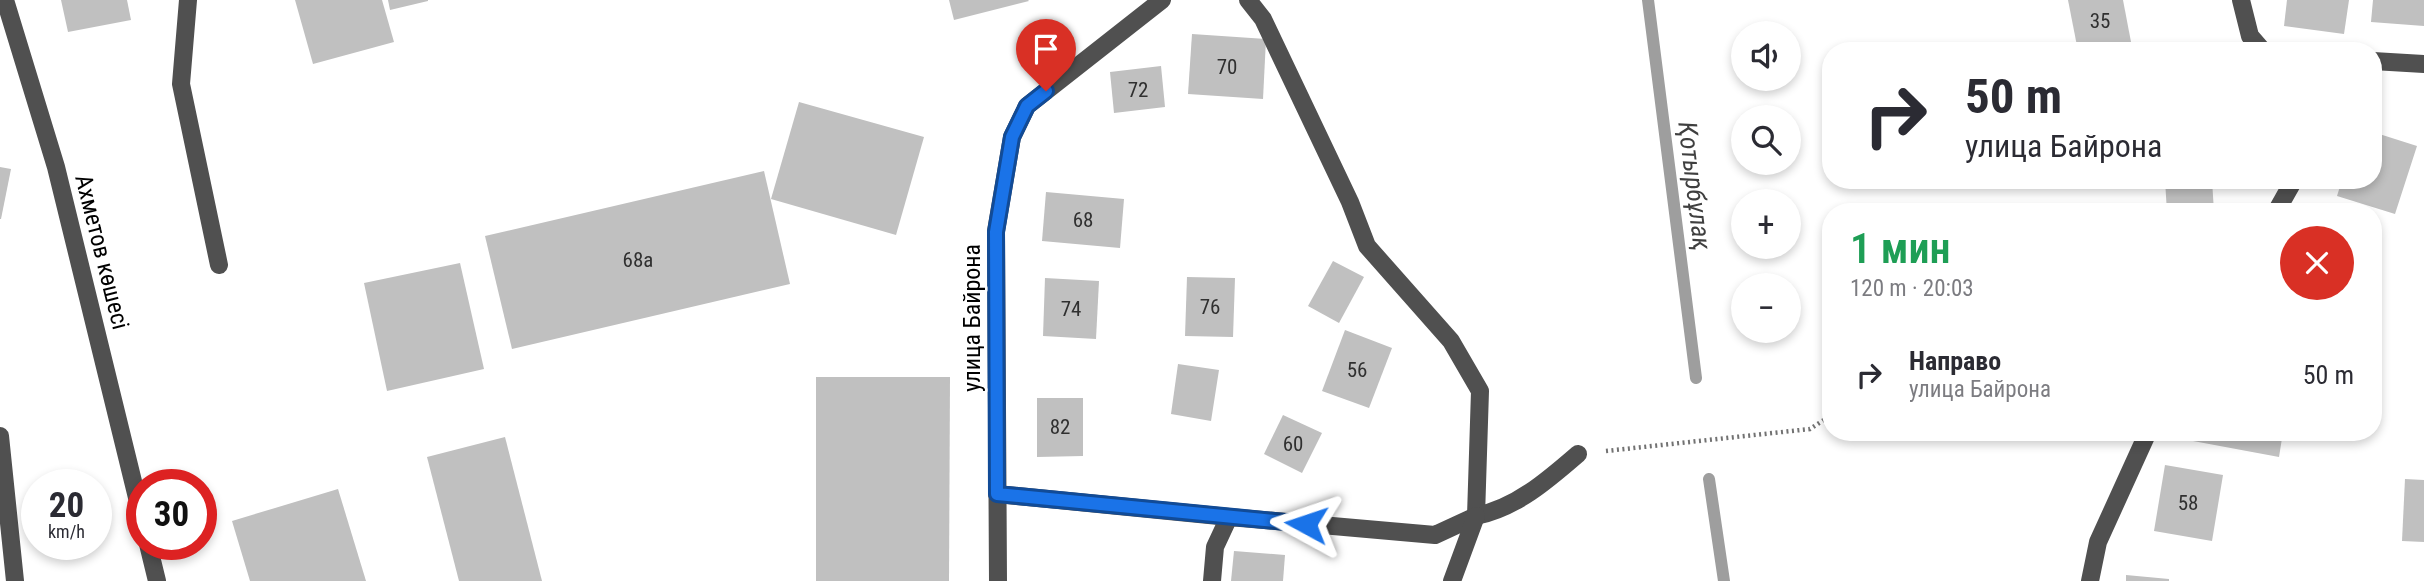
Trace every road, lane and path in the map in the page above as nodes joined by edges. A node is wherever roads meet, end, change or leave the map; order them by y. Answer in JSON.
{"nodes":[{"id":1,"x":5,"y":0,"type":"edge"},
{"id":2,"x":188,"y":0,"type":"edge"},
{"id":3,"x":1162,"y":0,"type":"edge"},
{"id":4,"x":1248,"y":0,"type":"edge"},
{"id":5,"x":2241,"y":0,"type":"edge"},
{"id":6,"x":5,"y":19,"type":"edge"},
{"id":7,"x":2255,"y":42,"type":"edge"},
{"id":8,"x":2382,"y":62,"type":"edge"},
{"id":9,"x":2424,"y":64,"type":"edge"},
{"id":10,"x":219,"y":265,"type":"dead end"},
{"id":11,"x":1822,"y":421,"type":"edge"},
{"id":12,"x":0,"y":436,"type":"edge"},
{"id":13,"x":2144,"y":441,"type":"edge"},
{"id":14,"x":1578,"y":454,"type":"joint"},
{"id":15,"x":130,"y":469,"type":"edge"},
{"id":16,"x":997,"y":494,"type":"junction"},
{"id":17,"x":1476,"y":516,"type":"junction"},
{"id":18,"x":1229,"y":517,"type":"junction"},
{"id":19,"x":152,"y":560,"type":"edge"},
{"id":20,"x":15,"y":581,"type":"edge"},
{"id":21,"x":157,"y":581,"type":"edge"},
{"id":22,"x":998,"y":581,"type":"edge"},
{"id":23,"x":1212,"y":581,"type":"edge"},
{"id":24,"x":1452,"y":581,"type":"edge"},
{"id":25,"x":2090,"y":581,"type":"edge"}],
"edges":[{"from":1,"to":6,"type":"street","name":"Ахметов көшесі"},
{"from":2,"to":10,"type":"street"},
{"from":3,"to":16,"type":"street","name":"улица Байрона"},
{"from":4,"to":17,"type":"street"},
{"from":5,"to":7,"type":"street"},
{"from":6,"to":15,"type":"street","name":"Ахметов көшесі"},
{"from":8,"to":9,"type":"street"},
{"from":11,"to":14,"type":"path"},
{"from":12,"to":20,"type":"street"},
{"from":13,"to":25,"type":"street"},
{"from":14,"to":17,"type":"street"},
{"from":16,"to":18,"type":"street"},
{"from":16,"to":22,"type":"street","name":"улица Байрона"},
{"from":17,"to":18,"type":"street"},
{"from":17,"to":24,"type":"street"},
{"from":18,"to":23,"type":"street"},
{"from":19,"to":21,"type":"street"}]}
